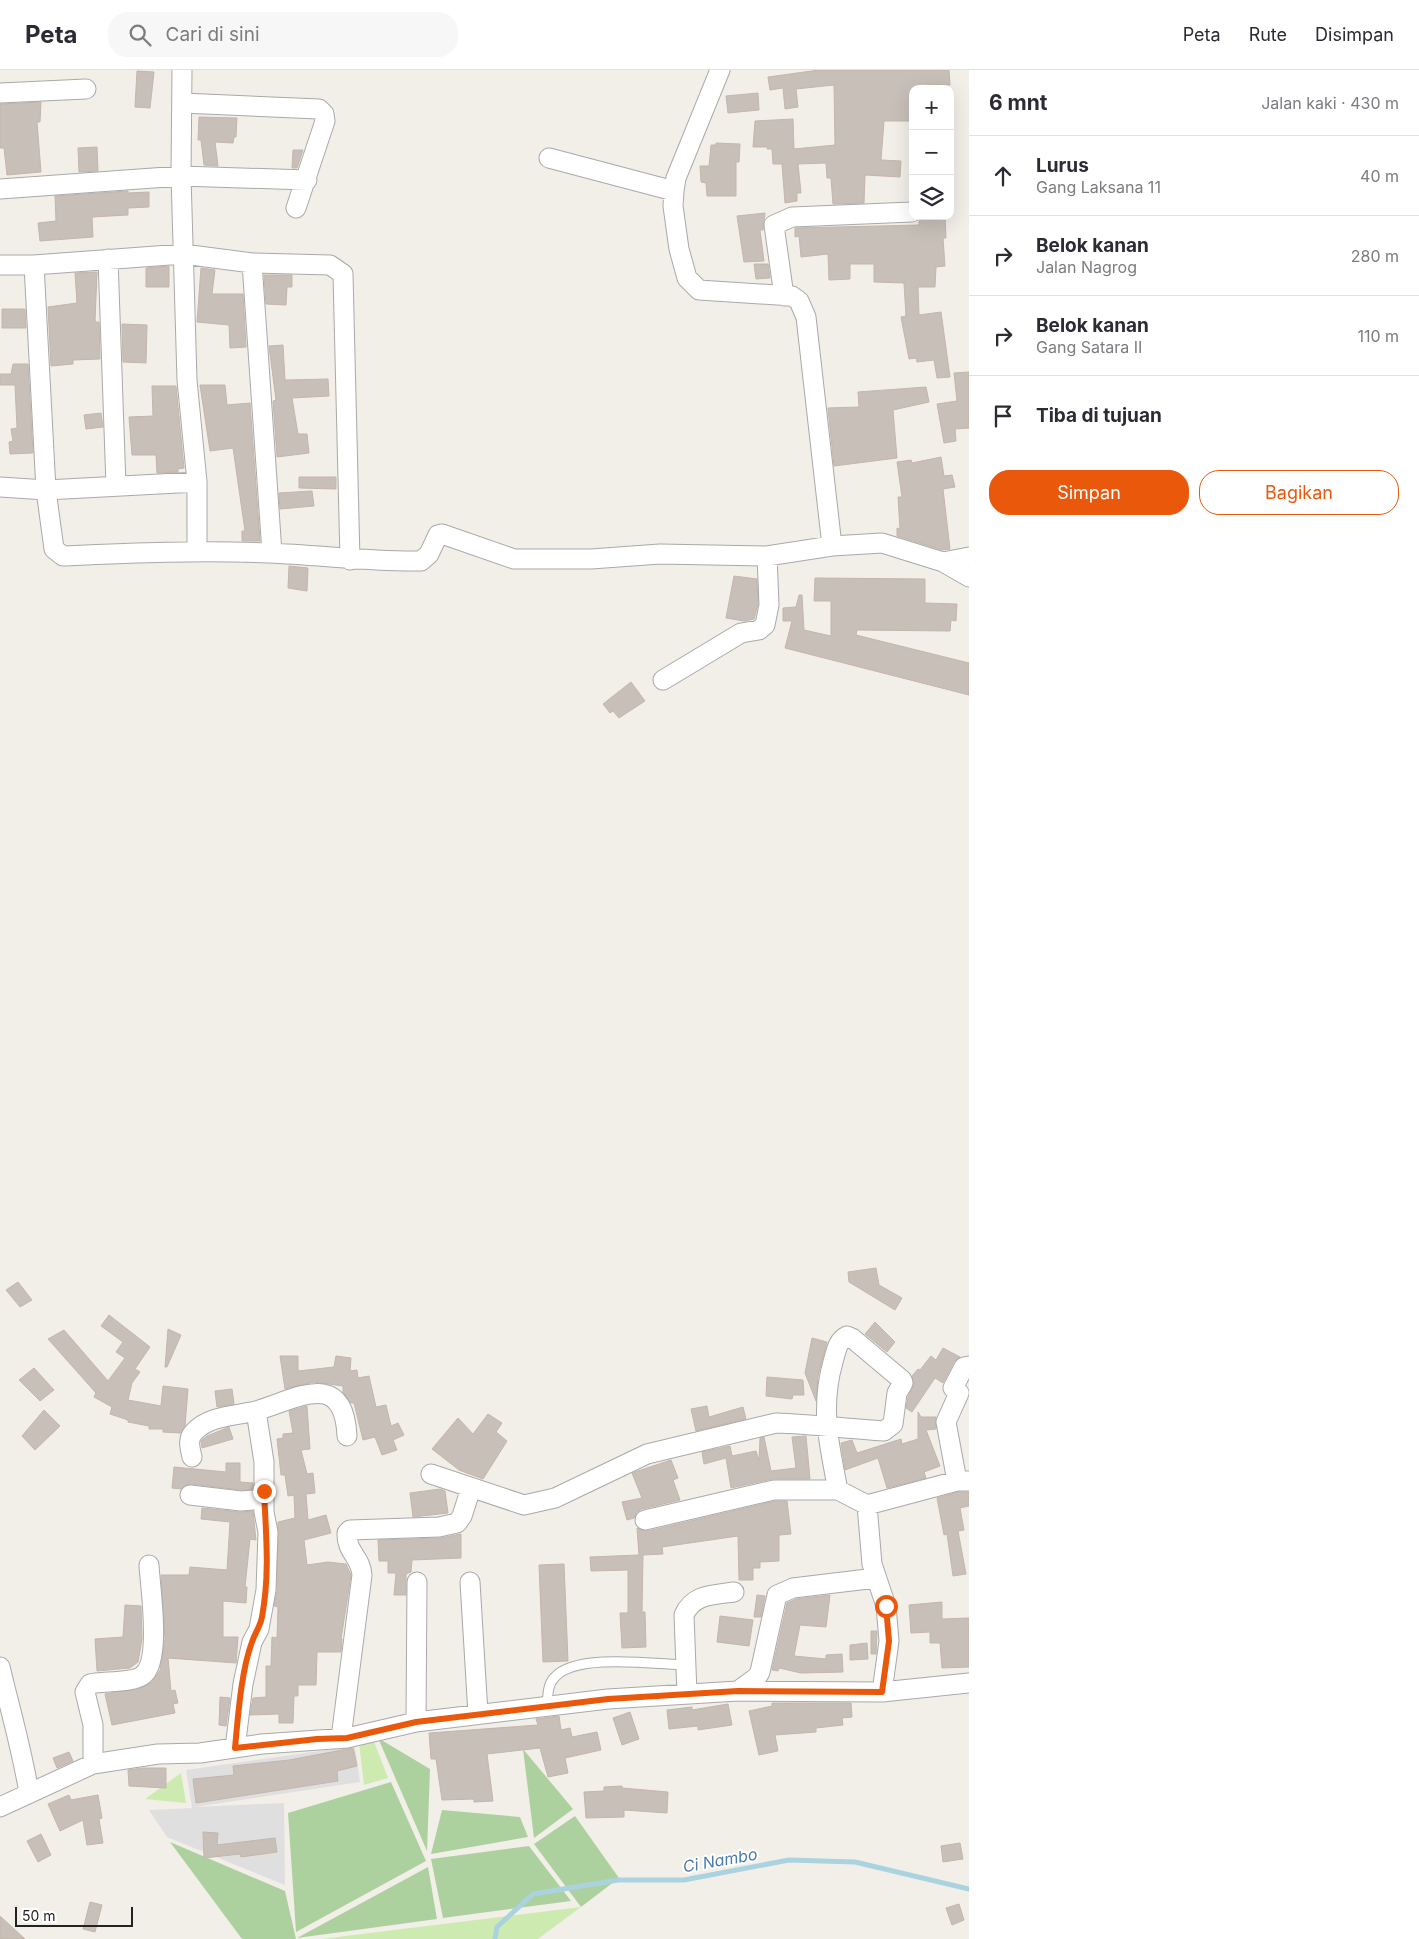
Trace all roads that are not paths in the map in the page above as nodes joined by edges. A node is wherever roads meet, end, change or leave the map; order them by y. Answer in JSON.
{"nodes":[{"id":1,"x":182,"y":70,"type":"edge"},
{"id":2,"x":720,"y":70,"type":"edge"},
{"id":3,"x":86,"y":88,"type":"dead end"},
{"id":4,"x":0,"y":93,"type":"edge"},
{"id":5,"x":182,"y":103,"type":"junction"},
{"id":6,"x":549,"y":158,"type":"dead end"},
{"id":7,"x":180,"y":176,"type":"junction"},
{"id":8,"x":307,"y":180,"type":"junction"},
{"id":9,"x":0,"y":188,"type":"edge"},
{"id":10,"x":674,"y":191,"type":"junction"},
{"id":11,"x":296,"y":208,"type":"dead end"},
{"id":12,"x":909,"y":212,"type":"edge"},
{"id":13,"x":183,"y":254,"type":"junction"},
{"id":14,"x":108,"y":258,"type":"junction"},
{"id":15,"x":252,"y":263,"type":"junction"},
{"id":16,"x":0,"y":265,"type":"edge"},
{"id":17,"x":34,"y":265,"type":"junction"},
{"id":18,"x":784,"y":296,"type":"junction"},
{"id":19,"x":197,"y":482,"type":"junction"},
{"id":20,"x":116,"y":486,"type":"junction"},
{"id":21,"x":0,"y":488,"type":"edge"},
{"id":22,"x":46,"y":490,"type":"junction"},
{"id":23,"x":832,"y":546,"type":"junction"},
{"id":24,"x":197,"y":550,"type":"junction"},
{"id":25,"x":272,"y":553,"type":"junction"},
{"id":26,"x":767,"y":556,"type":"junction"},
{"id":27,"x":969,"y":557,"type":"edge"},
{"id":28,"x":350,"y":560,"type":"junction"},
{"id":29,"x":942,"y":562,"type":"junction"},
{"id":30,"x":969,"y":577,"type":"edge"},
{"id":31,"x":662,"y":680,"type":"dead end"},
{"id":32,"x":969,"y":1366,"type":"edge"},
{"id":33,"x":256,"y":1410,"type":"junction"},
{"id":34,"x":826,"y":1427,"type":"junction"},
{"id":35,"x":347,"y":1436,"type":"dead end"},
{"id":36,"x":192,"y":1457,"type":"dead end"},
{"id":37,"x":431,"y":1474,"type":"dead end"},
{"id":38,"x":963,"y":1481,"type":"edge"},
{"id":39,"x":471,"y":1488,"type":"junction"},
{"id":40,"x":838,"y":1490,"type":"junction"},
{"id":41,"x":190,"y":1495,"type":"dead end"},
{"id":42,"x":264,"y":1500,"type":"junction"},
{"id":43,"x":867,"y":1504,"type":"junction"},
{"id":44,"x":645,"y":1520,"type":"dead end"},
{"id":45,"x":149,"y":1565,"type":"dead end"},
{"id":46,"x":876,"y":1578,"type":"junction"},
{"id":47,"x":417,"y":1582,"type":"dead end"},
{"id":48,"x":470,"y":1582,"type":"dead end"},
{"id":49,"x":734,"y":1592,"type":"dead end"},
{"id":50,"x":684,"y":1665,"type":"junction"},
{"id":51,"x":0,"y":1667,"type":"edge"},
{"id":52,"x":969,"y":1683,"type":"edge"},
{"id":53,"x":738,"y":1691,"type":"junction"},
{"id":54,"x":882,"y":1692,"type":"junction"},
{"id":55,"x":687,"y":1694,"type":"junction"},
{"id":56,"x":547,"y":1706,"type":"junction"},
{"id":57,"x":478,"y":1714,"type":"junction"},
{"id":58,"x":5,"y":1715,"type":"edge"},
{"id":59,"x":416,"y":1722,"type":"junction"},
{"id":60,"x":341,"y":1738,"type":"junction"},
{"id":61,"x":235,"y":1748,"type":"junction"},
{"id":62,"x":93,"y":1764,"type":"junction"},
{"id":63,"x":29,"y":1793,"type":"junction"},
{"id":64,"x":0,"y":1807,"type":"edge"}],
"edges":[{"from":1,"to":5,"type":"street"},
{"from":2,"to":10,"type":"street"},
{"from":3,"to":4,"type":"street"},
{"from":5,"to":7,"type":"street"},
{"from":5,"to":8,"type":"street"},
{"from":6,"to":10,"type":"street"},
{"from":7,"to":8,"type":"street"},
{"from":7,"to":9,"type":"street"},
{"from":7,"to":13,"type":"street"},
{"from":8,"to":11,"type":"street"},
{"from":10,"to":18,"type":"street"},
{"from":12,"to":18,"type":"street"},
{"from":13,"to":14,"type":"street"},
{"from":13,"to":15,"type":"street"},
{"from":13,"to":19,"type":"street"},
{"from":14,"to":17,"type":"street"},
{"from":14,"to":20,"type":"street"},
{"from":15,"to":25,"type":"street"},
{"from":15,"to":28,"type":"street"},
{"from":16,"to":17,"type":"street"},
{"from":17,"to":22,"type":"street"},
{"from":18,"to":23,"type":"street"},
{"from":19,"to":20,"type":"street"},
{"from":19,"to":24,"type":"street"},
{"from":20,"to":22,"type":"street"},
{"from":21,"to":22,"type":"street"},
{"from":22,"to":24,"type":"street"},
{"from":23,"to":26,"type":"street"},
{"from":23,"to":29,"type":"street"},
{"from":24,"to":25,"type":"street"},
{"from":25,"to":28,"type":"street"},
{"from":26,"to":28,"type":"street"},
{"from":26,"to":31,"type":"street"},
{"from":27,"to":29,"type":"street"},
{"from":29,"to":30,"type":"street"},
{"from":32,"to":38,"type":"street"},
{"from":33,"to":35,"type":"street"},
{"from":33,"to":36,"type":"street"},
{"from":33,"to":42,"type":"street"},
{"from":34,"to":34,"type":"street"},
{"from":34,"to":39,"type":"street"},
{"from":34,"to":40,"type":"street"},
{"from":37,"to":39,"type":"street"},
{"from":38,"to":43,"type":"street"},
{"from":39,"to":60,"type":"street"},
{"from":40,"to":43,"type":"street"},
{"from":40,"to":44,"type":"street"},
{"from":41,"to":42,"type":"street"},
{"from":42,"to":61,"type":"street"},
{"from":43,"to":46,"type":"street"},
{"from":45,"to":62,"type":"street"},
{"from":46,"to":53,"type":"street"},
{"from":46,"to":54,"type":"street"},
{"from":47,"to":59,"type":"street"},
{"from":48,"to":57,"type":"street"},
{"from":49,"to":50,"type":"street"},
{"from":50,"to":55,"type":"street"},
{"from":50,"to":56,"type":"lane"},
{"from":51,"to":58,"type":"street"},
{"from":52,"to":54,"type":"street"},
{"from":53,"to":54,"type":"street"},
{"from":53,"to":55,"type":"street"},
{"from":55,"to":56,"type":"street"},
{"from":56,"to":57,"type":"street"},
{"from":57,"to":59,"type":"street"},
{"from":58,"to":63,"type":"street"},
{"from":59,"to":60,"type":"street"},
{"from":60,"to":61,"type":"street"},
{"from":61,"to":62,"type":"street"},
{"from":62,"to":63,"type":"street"},
{"from":63,"to":64,"type":"street"}]}
